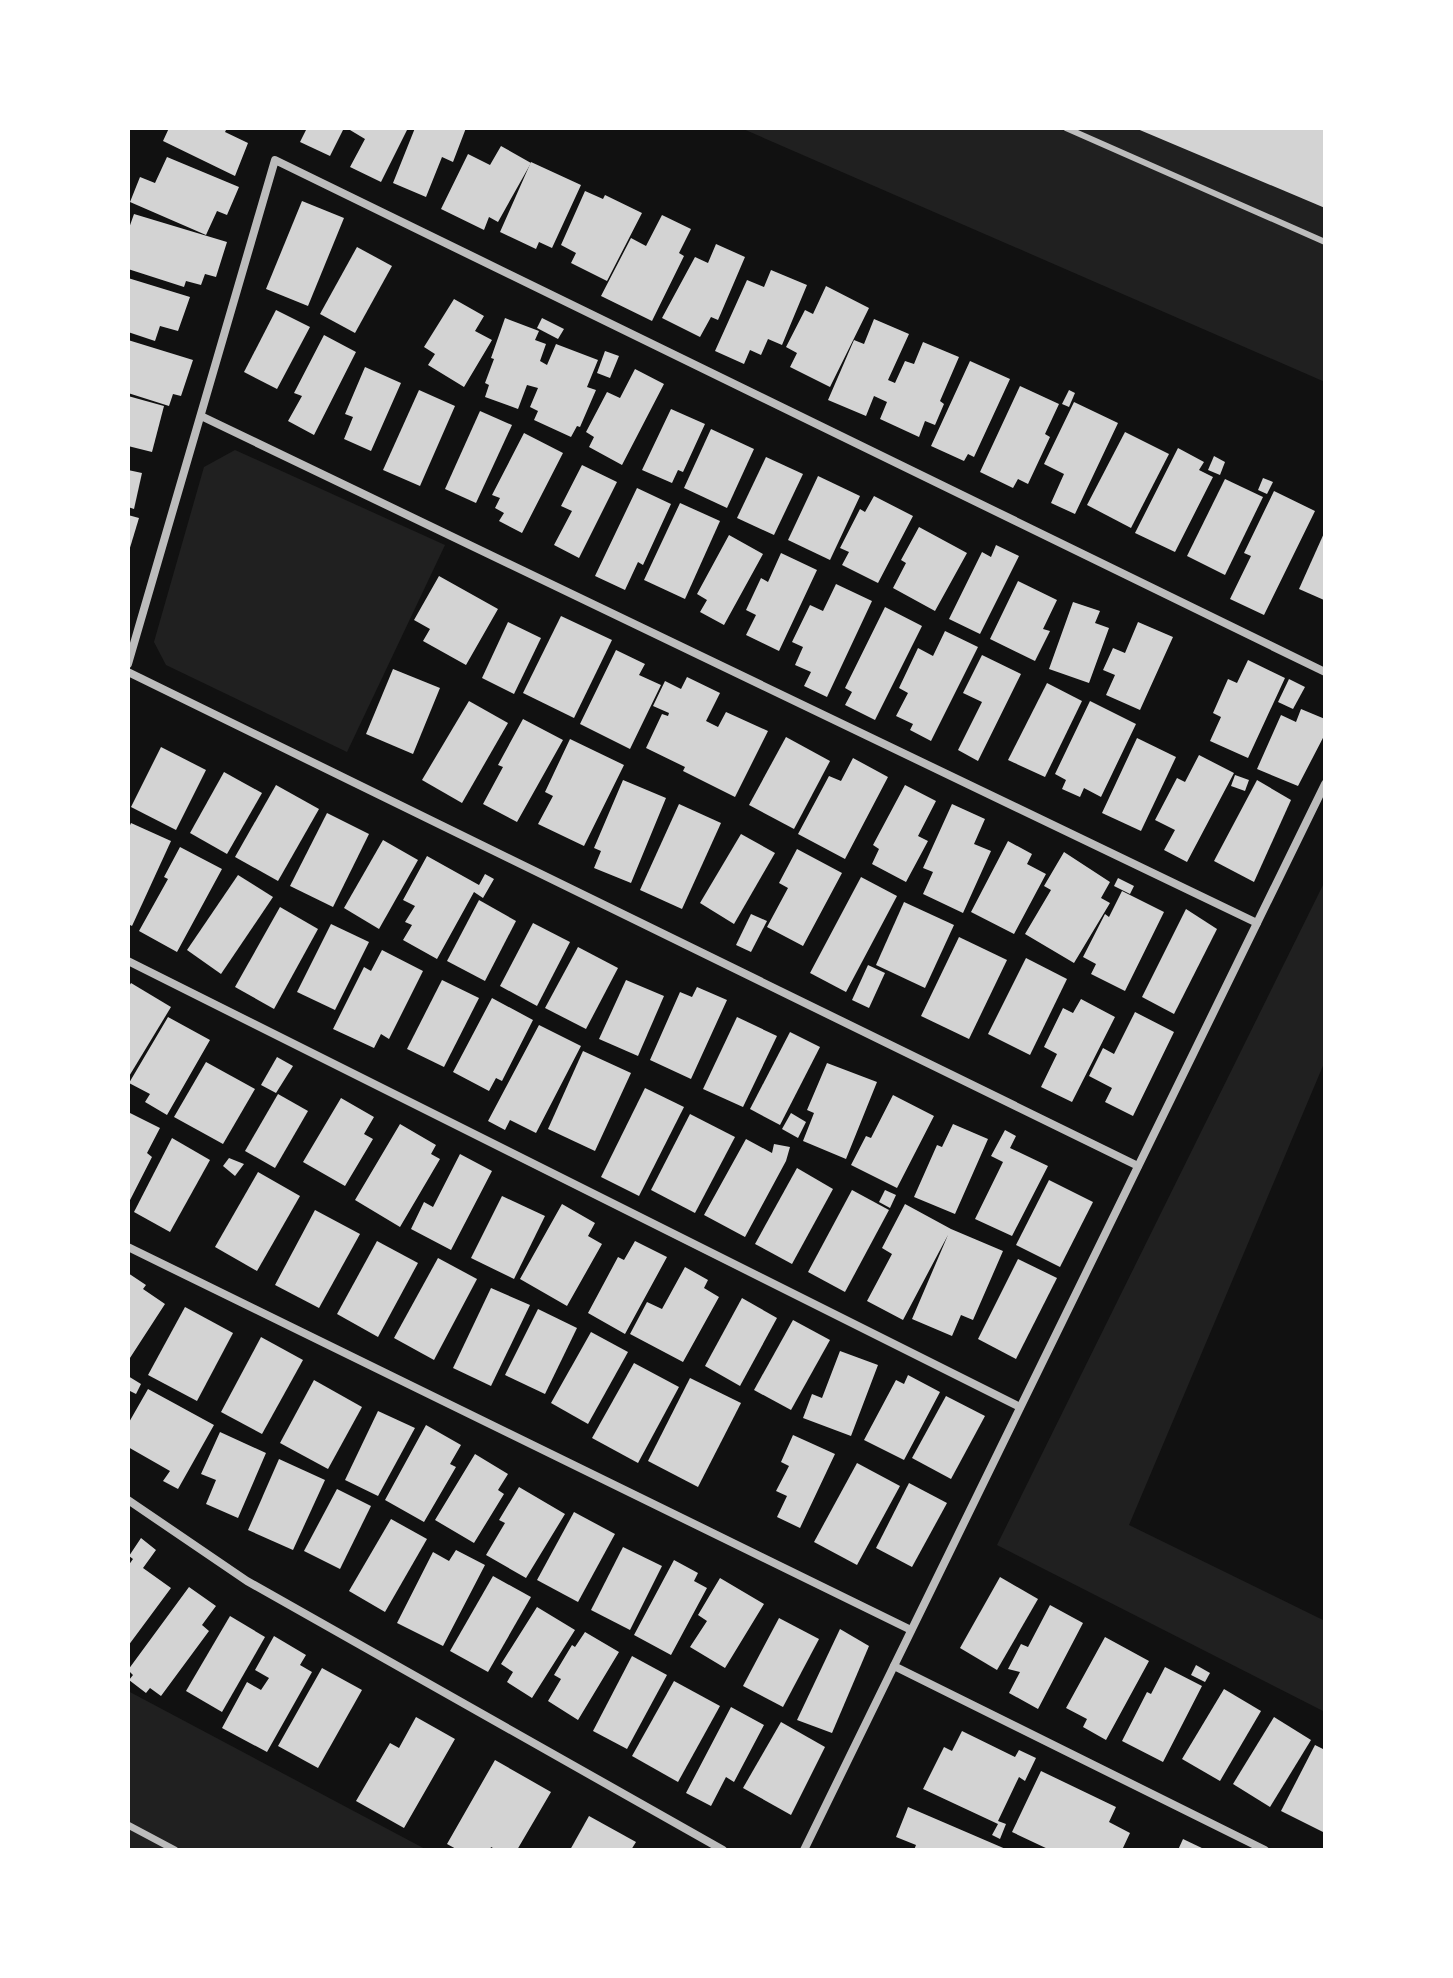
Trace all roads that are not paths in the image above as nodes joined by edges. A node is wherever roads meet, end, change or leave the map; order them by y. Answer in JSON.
{"nodes":[{"id":1,"x":1066,"y":128,"type":"edge"},
{"id":2,"x":1325,"y":242,"type":"edge"},
{"id":3,"x":201,"y":416,"type":"junction"},
{"id":4,"x":128,"y":664,"type":"edge"},
{"id":5,"x":128,"y":672,"type":"edge"},
{"id":6,"x":1325,"y":672,"type":"edge"},
{"id":7,"x":1325,"y":784,"type":"edge"},
{"id":8,"x":1257,"y":923,"type":"junction"},
{"id":9,"x":128,"y":961,"type":"edge"},
{"id":10,"x":1138,"y":1166,"type":"junction"},
{"id":11,"x":128,"y":1247,"type":"edge"},
{"id":12,"x":1020,"y":1407,"type":"junction"},
{"id":13,"x":128,"y":1500,"type":"edge"},
{"id":14,"x":911,"y":1630,"type":"junction"},
{"id":15,"x":894,"y":1666,"type":"junction"},
{"id":16,"x":128,"y":1825,"type":"edge"},
{"id":17,"x":175,"y":1850,"type":"edge"},
{"id":18,"x":723,"y":1850,"type":"edge"},
{"id":19,"x":804,"y":1850,"type":"edge"},
{"id":20,"x":1265,"y":1850,"type":"edge"}],
"edges":[{"from":1,"to":2,"type":"lane"},
{"from":3,"to":4,"type":"street"},
{"from":3,"to":6,"type":"street"},
{"from":3,"to":8,"type":"street"},
{"from":5,"to":10,"type":"street"},
{"from":7,"to":8,"type":"street"},
{"from":8,"to":10,"type":"street"},
{"from":9,"to":12,"type":"street"},
{"from":10,"to":12,"type":"street"},
{"from":11,"to":14,"type":"street"},
{"from":12,"to":14,"type":"street"},
{"from":13,"to":18,"type":"street"},
{"from":14,"to":15,"type":"street"},
{"from":15,"to":19,"type":"street"},
{"from":15,"to":20,"type":"street"},
{"from":16,"to":17,"type":"street"}]}
